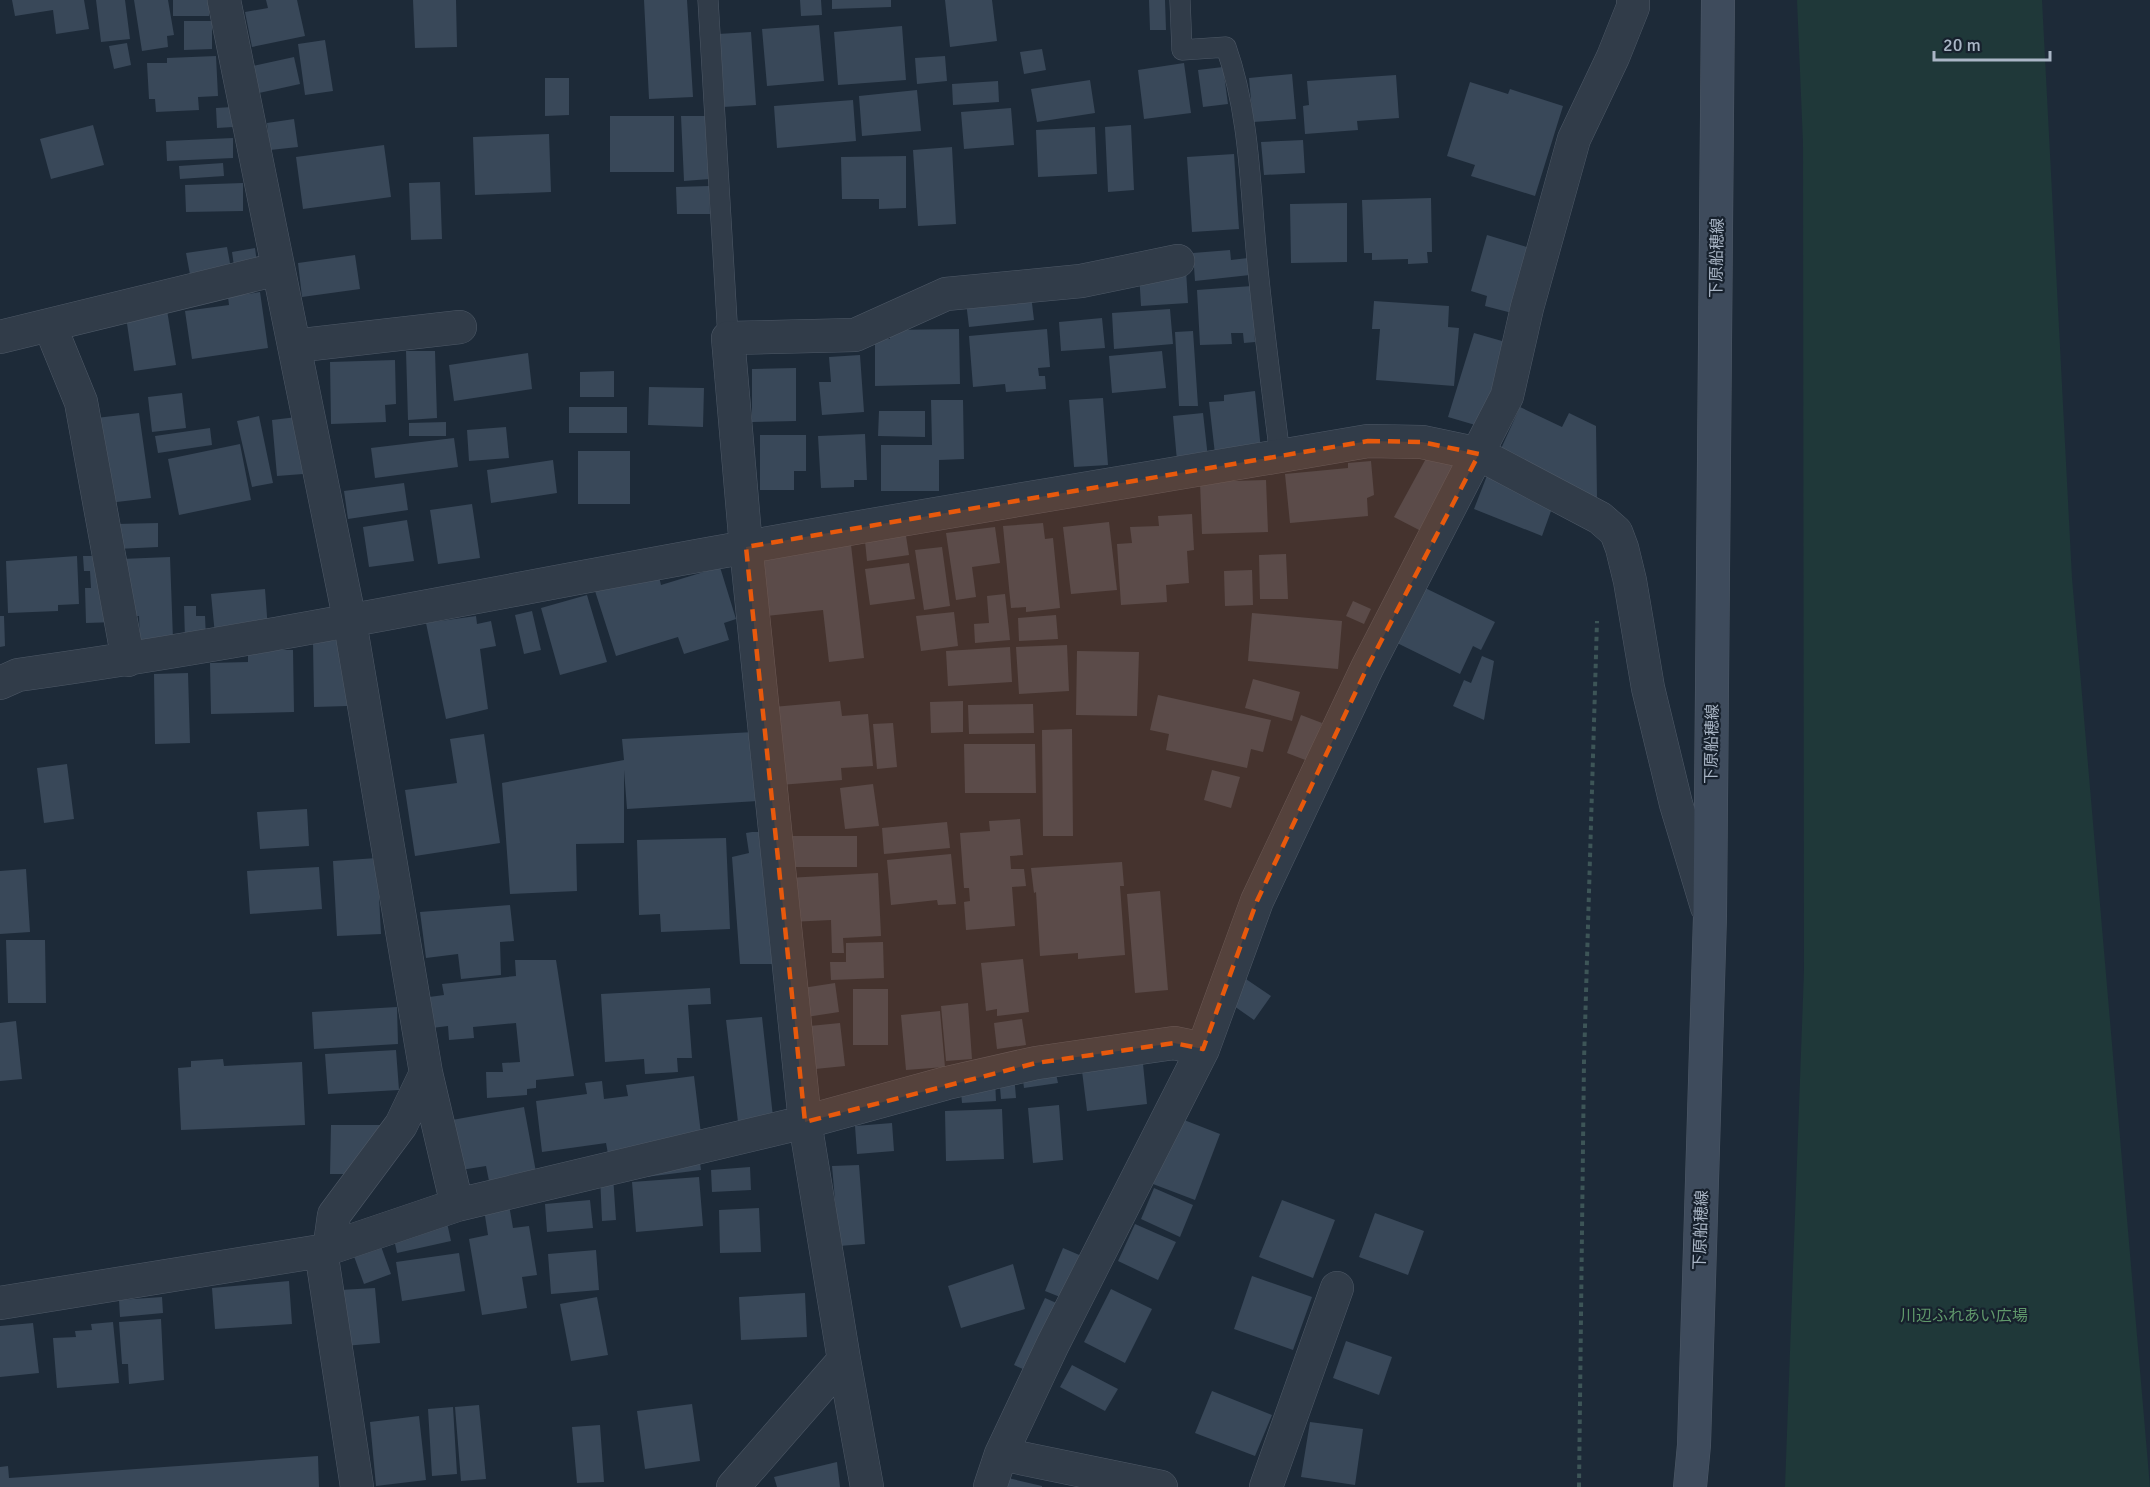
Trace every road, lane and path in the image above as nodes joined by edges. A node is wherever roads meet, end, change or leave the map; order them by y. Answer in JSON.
{"nodes":[{"id":1,"x":224,"y":0,"type":"edge"},
{"id":2,"x":708,"y":0,"type":"edge"},
{"id":3,"x":1180,"y":0,"type":"edge"},
{"id":4,"x":1633,"y":0,"type":"edge"},
{"id":5,"x":1718,"y":0,"type":"edge"},
{"id":6,"x":1178,"y":261,"type":"dead end"},
{"id":7,"x":278,"y":269,"type":"junction"},
{"id":8,"x":50,"y":326,"type":"junction"},
{"id":9,"x":460,"y":327,"type":"dead end"},
{"id":10,"x":0,"y":337,"type":"edge"},
{"id":11,"x":728,"y":338,"type":"junction"},
{"id":12,"x":294,"y":346,"type":"junction"},
{"id":13,"x":1479,"y":454,"type":"junction"},
{"id":14,"x":1280,"y":456,"type":"junction"},
{"id":15,"x":746,"y":547,"type":"junction"},
{"id":16,"x":1597,"y":613,"type":"dead end"},
{"id":17,"x":350,"y":622,"type":"junction"},
{"id":18,"x":128,"y":660,"type":"junction"},
{"id":19,"x":0,"y":683,"type":"edge"},
{"id":20,"x":1710,"y":916,"type":"junction"},
{"id":21,"x":1203,"y":1048,"type":"junction"},
{"id":22,"x":426,"y":1073,"type":"junction"},
{"id":23,"x":805,"y":1122,"type":"junction"},
{"id":24,"x":457,"y":1205,"type":"junction"},
{"id":25,"x":321,"y":1251,"type":"junction"},
{"id":26,"x":1336,"y":1288,"type":"dead end"},
{"id":27,"x":0,"y":1303,"type":"edge"},
{"id":28,"x":844,"y":1360,"type":"junction"},
{"id":29,"x":1001,"y":1454,"type":"junction"},
{"id":30,"x":357,"y":1487,"type":"edge"},
{"id":31,"x":733,"y":1487,"type":"edge"},
{"id":32,"x":867,"y":1487,"type":"edge"},
{"id":33,"x":990,"y":1487,"type":"edge"},
{"id":34,"x":1161,"y":1487,"type":"edge"},
{"id":35,"x":1266,"y":1487,"type":"edge"},
{"id":36,"x":1579,"y":1487,"type":"edge"},
{"id":37,"x":1690,"y":1487,"type":"edge"}],
"edges":[{"from":1,"to":7,"type":"street"},
{"from":2,"to":11,"type":"lane"},
{"from":3,"to":14,"type":"lane"},
{"from":4,"to":13,"type":"street"},
{"from":5,"to":20,"type":"main road","name":"下原船穂線"},
{"from":6,"to":11,"type":"street"},
{"from":7,"to":8,"type":"street"},
{"from":7,"to":12,"type":"street"},
{"from":8,"to":10,"type":"street"},
{"from":8,"to":18,"type":"street"},
{"from":9,"to":12,"type":"street"},
{"from":11,"to":15,"type":"street"},
{"from":12,"to":17,"type":"street"},
{"from":13,"to":14,"type":"street"},
{"from":13,"to":20,"type":"street"},
{"from":13,"to":21,"type":"street"},
{"from":14,"to":15,"type":"street"},
{"from":15,"to":17,"type":"street"},
{"from":15,"to":23,"type":"street"},
{"from":16,"to":36,"type":"path"},
{"from":17,"to":18,"type":"street"},
{"from":17,"to":22,"type":"street"},
{"from":18,"to":19,"type":"street"},
{"from":20,"to":37,"type":"main road","name":"下原船穂線"},
{"from":21,"to":23,"type":"street"},
{"from":21,"to":29,"type":"street"},
{"from":22,"to":24,"type":"street"},
{"from":22,"to":25,"type":"street"},
{"from":23,"to":24,"type":"street"},
{"from":23,"to":28,"type":"street"},
{"from":24,"to":25,"type":"street"},
{"from":25,"to":27,"type":"street"},
{"from":25,"to":30,"type":"street"},
{"from":26,"to":35,"type":"street"},
{"from":28,"to":31,"type":"street"},
{"from":28,"to":32,"type":"street"},
{"from":29,"to":33,"type":"street"},
{"from":29,"to":34,"type":"street"}]}
